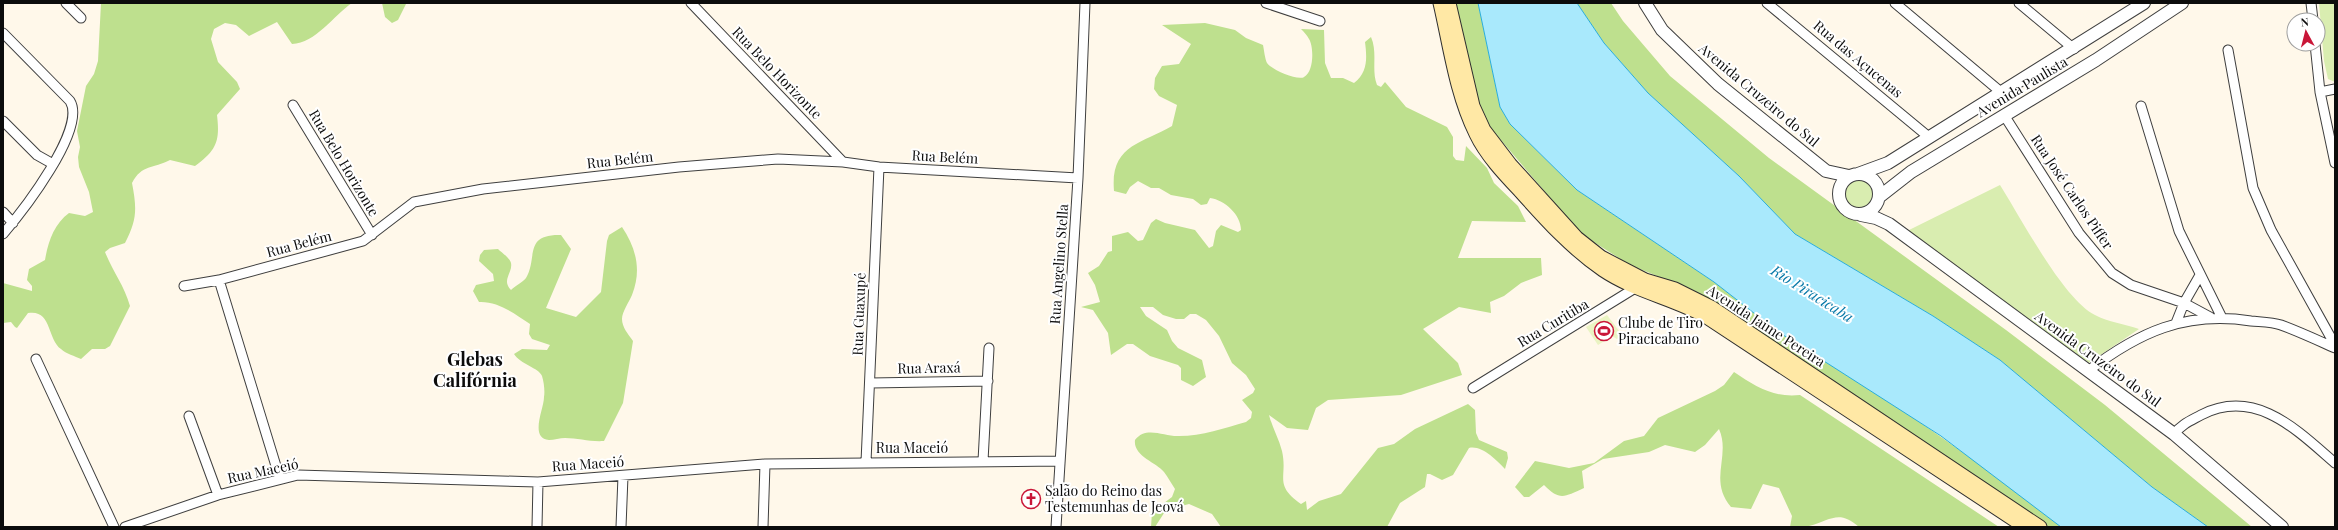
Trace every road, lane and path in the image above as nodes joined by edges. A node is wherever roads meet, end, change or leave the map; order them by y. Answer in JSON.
{"nodes":[{"id":1,"x":66,"y":3,"type":"edge"},
{"id":2,"x":691,"y":3,"type":"edge"},
{"id":3,"x":1085,"y":3,"type":"edge"},
{"id":4,"x":1266,"y":3,"type":"edge"},
{"id":5,"x":1440,"y":3,"type":"edge"},
{"id":6,"x":1449,"y":3,"type":"edge"},
{"id":7,"x":1645,"y":3,"type":"edge"},
{"id":8,"x":1767,"y":3,"type":"edge"},
{"id":9,"x":1895,"y":3,"type":"edge"},
{"id":10,"x":2019,"y":3,"type":"edge"},
{"id":11,"x":2182,"y":3,"type":"edge"},
{"id":12,"x":2140,"y":4,"type":"edge"},
{"id":13,"x":81,"y":18,"type":"dead end"},
{"id":14,"x":1320,"y":21,"type":"dead end"},
{"id":15,"x":2113,"y":24,"type":"junction"},
{"id":16,"x":3,"y":33,"type":"edge"},
{"id":17,"x":2125,"y":41,"type":"junction"},
{"id":18,"x":2079,"y":46,"type":"junction"},
{"id":19,"x":2228,"y":50,"type":"dead end"},
{"id":20,"x":2316,"y":52,"type":"edge"},
{"id":21,"x":2096,"y":60,"type":"junction"},
{"id":22,"x":2335,"y":89,"type":"edge"},
{"id":23,"x":2320,"y":92,"type":"junction"},
{"id":24,"x":2002,"y":93,"type":"junction"},
{"id":25,"x":293,"y":105,"type":"dead end"},
{"id":26,"x":2141,"y":106,"type":"dead end"},
{"id":27,"x":2004,"y":115,"type":"junction"},
{"id":28,"x":3,"y":121,"type":"edge"},
{"id":29,"x":1930,"y":138,"type":"junction"},
{"id":30,"x":844,"y":162,"type":"junction"},
{"id":31,"x":1888,"y":163,"type":"junction"},
{"id":32,"x":2335,"y":163,"type":"edge"},
{"id":33,"x":53,"y":164,"type":"junction"},
{"id":34,"x":879,"y":167,"type":"junction"},
{"id":35,"x":1826,"y":171,"type":"junction"},
{"id":36,"x":1854,"y":175,"type":"junction"},
{"id":37,"x":1078,"y":178,"type":"junction"},
{"id":38,"x":1896,"y":183,"type":"junction"},
{"id":39,"x":1838,"y":194,"type":"junction"},
{"id":40,"x":1879,"y":198,"type":"junction"},
{"id":41,"x":3,"y":212,"type":"edge"},
{"id":42,"x":1861,"y":215,"type":"junction"},
{"id":43,"x":13,"y":222,"type":"junction"},
{"id":44,"x":1889,"y":224,"type":"junction"},
{"id":45,"x":3,"y":234,"type":"edge"},
{"id":46,"x":372,"y":235,"type":"junction"},
{"id":47,"x":2200,"y":275,"type":"junction"},
{"id":48,"x":219,"y":280,"type":"junction"},
{"id":49,"x":1641,"y":284,"type":"junction"},
{"id":50,"x":184,"y":286,"type":"dead end"},
{"id":51,"x":2184,"y":303,"type":"junction"},
{"id":52,"x":2210,"y":317,"type":"junction"},
{"id":53,"x":2222,"y":318,"type":"junction"},
{"id":54,"x":2176,"y":323,"type":"junction"},
{"id":55,"x":2335,"y":346,"type":"edge"},
{"id":56,"x":989,"y":348,"type":"dead end"},
{"id":57,"x":36,"y":359,"type":"dead end"},
{"id":58,"x":2088,"y":371,"type":"junction"},
{"id":59,"x":988,"y":381,"type":"junction"},
{"id":60,"x":871,"y":383,"type":"junction"},
{"id":61,"x":1473,"y":388,"type":"dead end"},
{"id":62,"x":189,"y":416,"type":"dead end"},
{"id":63,"x":2174,"y":434,"type":"junction"},
{"id":64,"x":983,"y":461,"type":"junction"},
{"id":65,"x":1060,"y":461,"type":"junction"},
{"id":66,"x":866,"y":462,"type":"junction"},
{"id":67,"x":2335,"y":462,"type":"edge"},
{"id":68,"x":765,"y":464,"type":"junction"},
{"id":69,"x":623,"y":476,"type":"junction"},
{"id":70,"x":280,"y":479,"type":"junction"},
{"id":71,"x":538,"y":482,"type":"junction"},
{"id":72,"x":218,"y":495,"type":"junction"},
{"id":73,"x":114,"y":527,"type":"edge"},
{"id":74,"x":125,"y":527,"type":"edge"},
{"id":75,"x":537,"y":527,"type":"edge"},
{"id":76,"x":621,"y":527,"type":"edge"},
{"id":77,"x":763,"y":527,"type":"edge"},
{"id":78,"x":1056,"y":527,"type":"edge"},
{"id":79,"x":2025,"y":527,"type":"edge"},
{"id":80,"x":2040,"y":527,"type":"edge"},
{"id":81,"x":2282,"y":527,"type":"edge"}],
"edges":[{"from":1,"to":13,"type":"street"},
{"from":2,"to":30,"type":"street","name":"Rua Belo Horizonte"},
{"from":3,"to":37,"type":"street","name":"Rua Angelino Stella"},
{"from":4,"to":14,"type":"street"},
{"from":5,"to":49,"type":"main road","name":"Avenida Jaime Pereira"},
{"from":6,"to":49,"type":"main road","name":"Avenida Jaime Pereira"},
{"from":7,"to":35,"type":"street","name":"Avenida Cruzeiro do Sul"},
{"from":8,"to":29,"type":"street","name":"Rua das Açucenas"},
{"from":9,"to":24,"type":"street"},
{"from":10,"to":18,"type":"street"},
{"from":11,"to":17,"type":"street","name":"Avenida Paulista"},
{"from":12,"to":15,"type":"street","name":"Avenida Paulista"},
{"from":15,"to":17,"type":"street"},
{"from":15,"to":18,"type":"street","name":"Avenida Paulista"},
{"from":16,"to":33,"type":"street"},
{"from":17,"to":21,"type":"street","name":"Avenida Paulista"},
{"from":18,"to":21,"type":"street"},
{"from":18,"to":24,"type":"street","name":"Avenida Paulista"},
{"from":19,"to":55,"type":"street"},
{"from":20,"to":23,"type":"street"},
{"from":21,"to":27,"type":"street","name":"Avenida Paulista"},
{"from":22,"to":23,"type":"street"},
{"from":23,"to":32,"type":"street"},
{"from":24,"to":29,"type":"street","name":"Avenida Paulista"},
{"from":25,"to":46,"type":"street","name":"Rua Belo Horizonte"},
{"from":26,"to":47,"type":"street"},
{"from":27,"to":38,"type":"street","name":"Avenida Paulista"},
{"from":27,"to":51,"type":"street","name":"Rua José Carlos Piffer"},
{"from":28,"to":33,"type":"street"},
{"from":29,"to":31,"type":"street","name":"Avenida Paulista"},
{"from":30,"to":34,"type":"street","name":"Rua Belém"},
{"from":30,"to":46,"type":"street","name":"Rua Belém"},
{"from":31,"to":36,"type":"street","name":"Avenida Paulista"},
{"from":31,"to":38,"type":"street"},
{"from":33,"to":43,"type":"street"},
{"from":34,"to":37,"type":"street","name":"Rua Belém"},
{"from":34,"to":60,"type":"street","name":"Rua Guaxupé"},
{"from":35,"to":36,"type":"street","name":"Avenida Cruzeiro do Sul"},
{"from":35,"to":39,"type":"street","name":"Avenida Cruzeiro do Sul"},
{"from":36,"to":39,"type":"street"},
{"from":36,"to":40,"type":"street"},
{"from":37,"to":65,"type":"street","name":"Rua Angelino Stella"},
{"from":38,"to":40,"type":"street","name":"Avenida Paulista"},
{"from":39,"to":42,"type":"street"},
{"from":40,"to":42,"type":"street"},
{"from":40,"to":44,"type":"street"},
{"from":41,"to":43,"type":"street"},
{"from":42,"to":44,"type":"street","name":"Avenida Cruzeiro do Sul"},
{"from":43,"to":45,"type":"street"},
{"from":44,"to":58,"type":"street","name":"Avenida Cruzeiro do Sul"},
{"from":46,"to":48,"type":"street","name":"Rua Belém"},
{"from":47,"to":51,"type":"street"},
{"from":47,"to":53,"type":"street"},
{"from":48,"to":50,"type":"street","name":"Rua Belém"},
{"from":48,"to":70,"type":"street"},
{"from":49,"to":61,"type":"street","name":"Rua Curitiba"},
{"from":49,"to":79,"type":"main road","name":"Avenida Jaime Pereira"},
{"from":49,"to":80,"type":"main road","name":"Avenida Jaime Pereira"},
{"from":51,"to":52,"type":"street","name":"Rua José Carlos Piffer"},
{"from":51,"to":54,"type":"street"},
{"from":52,"to":53,"type":"street"},
{"from":52,"to":54,"type":"street"},
{"from":53,"to":55,"type":"street"},
{"from":54,"to":58,"type":"street"},
{"from":56,"to":59,"type":"street"},
{"from":57,"to":73,"type":"street"},
{"from":58,"to":63,"type":"street","name":"Avenida Cruzeiro do Sul"},
{"from":59,"to":60,"type":"street","name":"Rua Araxá"},
{"from":59,"to":64,"type":"street"},
{"from":60,"to":66,"type":"street","name":"Rua Guaxupé"},
{"from":62,"to":72,"type":"street"},
{"from":63,"to":67,"type":"street"},
{"from":63,"to":81,"type":"street","name":"Avenida Cruzeiro do Sul"},
{"from":64,"to":65,"type":"street","name":"Rua Maceió"},
{"from":64,"to":66,"type":"street","name":"Rua Maceió"},
{"from":65,"to":78,"type":"street","name":"Rua Angelino Stella"},
{"from":66,"to":68,"type":"street","name":"Rua Maceió"},
{"from":68,"to":69,"type":"street","name":"Rua Maceió"},
{"from":68,"to":77,"type":"street"},
{"from":69,"to":71,"type":"street","name":"Rua Maceió"},
{"from":69,"to":76,"type":"street"},
{"from":70,"to":71,"type":"street","name":"Rua Maceió"},
{"from":70,"to":72,"type":"street","name":"Rua Maceió"},
{"from":71,"to":75,"type":"street"},
{"from":72,"to":74,"type":"street","name":"Rua Maceió"}]}
